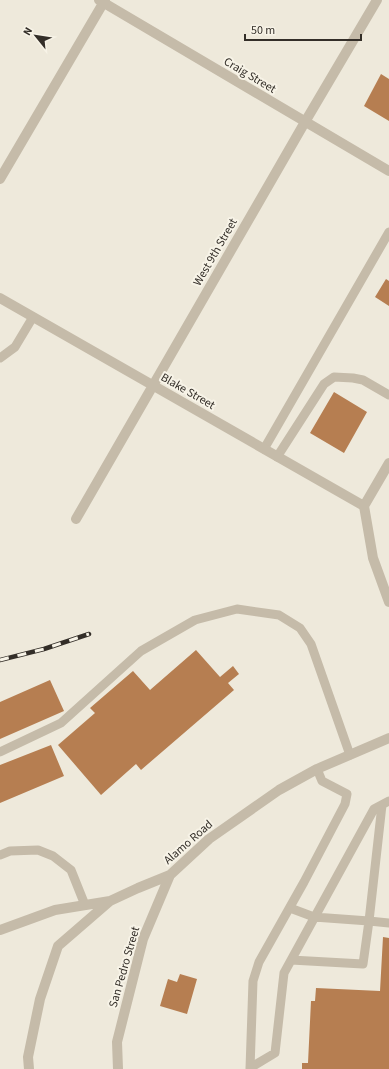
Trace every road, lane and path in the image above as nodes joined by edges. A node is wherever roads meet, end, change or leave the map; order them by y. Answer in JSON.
{"nodes":[{"id":1,"x":377,"y":0,"type":"edge"},
{"id":2,"x":102,"y":1,"type":"edge"},
{"id":3,"x":305,"y":122,"type":"junction"},
{"id":4,"x":389,"y":171,"type":"edge"},
{"id":5,"x":0,"y":179,"type":"edge"},
{"id":6,"x":389,"y":232,"type":"edge"},
{"id":7,"x":0,"y":298,"type":"edge"},
{"id":8,"x":33,"y":317,"type":"junction"},
{"id":9,"x":0,"y":358,"type":"edge"},
{"id":10,"x":152,"y":386,"type":"junction"},
{"id":11,"x":389,"y":395,"type":"edge"},
{"id":12,"x":264,"y":449,"type":"junction"},
{"id":13,"x":277,"y":457,"type":"junction"},
{"id":14,"x":389,"y":463,"type":"edge"},
{"id":15,"x":364,"y":506,"type":"junction"},
{"id":16,"x":76,"y":518,"type":"dead end"},
{"id":17,"x":389,"y":602,"type":"edge"},
{"id":18,"x":389,"y":738,"type":"edge"},
{"id":19,"x":0,"y":752,"type":"edge"},
{"id":20,"x":350,"y":755,"type":"junction"},
{"id":21,"x":317,"y":769,"type":"junction"},
{"id":22,"x":385,"y":803,"type":"edge"},
{"id":23,"x":0,"y":855,"type":"edge"},
{"id":24,"x":170,"y":875,"type":"junction"},
{"id":25,"x":110,"y":901,"type":"junction"},
{"id":26,"x":85,"y":905,"type":"junction"},
{"id":27,"x":290,"y":908,"type":"junction"},
{"id":28,"x":314,"y":917,"type":"junction"},
{"id":29,"x":369,"y":921,"type":"junction"},
{"id":30,"x":389,"y":923,"type":"edge"},
{"id":31,"x":0,"y":930,"type":"edge"},
{"id":32,"x":291,"y":960,"type":"junction"},
{"id":33,"x":250,"y":1068,"type":"edge"},
{"id":34,"x":29,"y":1069,"type":"edge"},
{"id":35,"x":118,"y":1069,"type":"edge"}],
"edges":[{"from":1,"to":3,"type":"street","name":"West 9th Street"},
{"from":2,"to":3,"type":"street","name":"Craig Street"},
{"from":2,"to":5,"type":"street"},
{"from":3,"to":4,"type":"street","name":"Craig Street"},
{"from":3,"to":10,"type":"street","name":"West 9th Street"},
{"from":6,"to":12,"type":"lane"},
{"from":7,"to":8,"type":"street","name":"Blake Street"},
{"from":8,"to":9,"type":"lane"},
{"from":8,"to":10,"type":"street","name":"Blake Street"},
{"from":10,"to":12,"type":"street","name":"Blake Street"},
{"from":10,"to":16,"type":"street","name":"West 9th Street"},
{"from":11,"to":13,"type":"lane"},
{"from":12,"to":13,"type":"street","name":"Blake Street"},
{"from":13,"to":15,"type":"street","name":"Blake Street"},
{"from":14,"to":15,"type":"street"},
{"from":15,"to":17,"type":"street"},
{"from":18,"to":20,"type":"street","name":"Alamo Road"},
{"from":19,"to":20,"type":"lane"},
{"from":20,"to":21,"type":"street","name":"Alamo Road"},
{"from":21,"to":24,"type":"street","name":"Alamo Road"},
{"from":21,"to":27,"type":"lane"},
{"from":22,"to":28,"type":"lane"},
{"from":22,"to":29,"type":"lane"},
{"from":23,"to":26,"type":"lane"},
{"from":24,"to":25,"type":"street","name":"Alamo Road"},
{"from":24,"to":35,"type":"street","name":"San Pedro Street"},
{"from":25,"to":26,"type":"street"},
{"from":25,"to":34,"type":"street","name":"Alamo Road"},
{"from":26,"to":31,"type":"street"},
{"from":27,"to":28,"type":"lane"},
{"from":27,"to":33,"type":"lane"},
{"from":28,"to":29,"type":"lane"},
{"from":28,"to":32,"type":"lane"},
{"from":29,"to":30,"type":"lane"},
{"from":29,"to":32,"type":"lane"},
{"from":32,"to":33,"type":"lane"}]}
